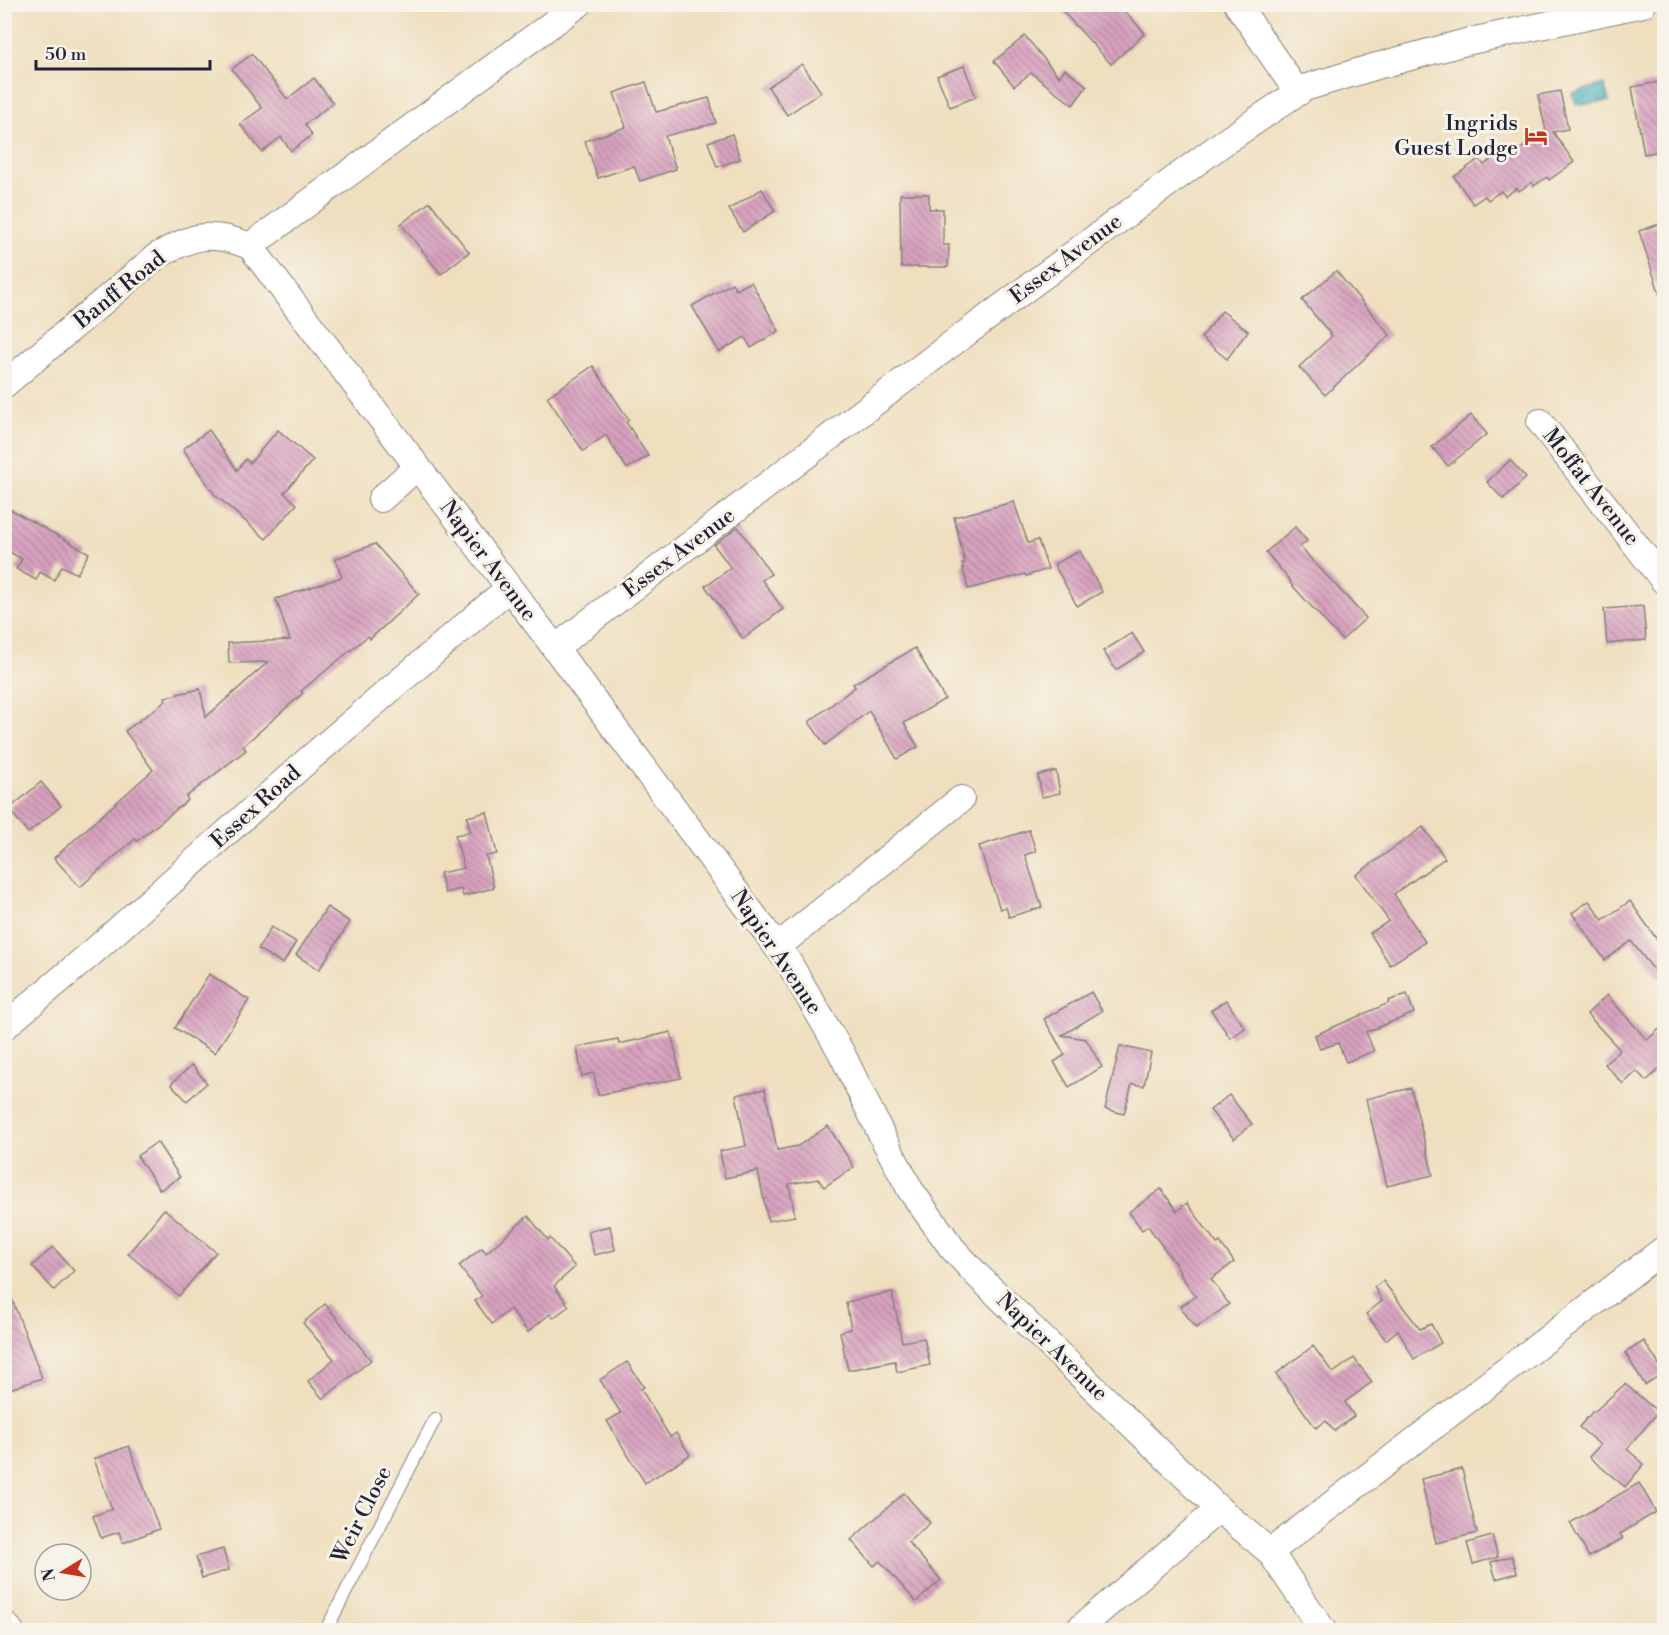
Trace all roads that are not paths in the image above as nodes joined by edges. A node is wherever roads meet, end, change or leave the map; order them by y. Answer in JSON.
{"nodes":[{"id":1,"x":579,"y":4,"type":"edge"},
{"id":2,"x":1237,"y":4,"type":"edge"},
{"id":3,"x":1643,"y":4,"type":"edge"},
{"id":4,"x":1298,"y":93,"type":"junction"},
{"id":5,"x":250,"y":246,"type":"junction"},
{"id":6,"x":4,"y":385,"type":"edge"},
{"id":7,"x":1540,"y":422,"type":"dead end"},
{"id":8,"x":417,"y":467,"type":"junction"},
{"id":9,"x":381,"y":499,"type":"dead end"},
{"id":10,"x":1665,"y":581,"type":"edge"},
{"id":11,"x":509,"y":588,"type":"junction"},
{"id":12,"x":555,"y":648,"type":"junction"},
{"id":13,"x":961,"y":799,"type":"dead end"},
{"id":14,"x":777,"y":947,"type":"junction"},
{"id":15,"x":4,"y":1027,"type":"edge"},
{"id":16,"x":1665,"y":1249,"type":"edge"},
{"id":17,"x":435,"y":1419,"type":"dead end"},
{"id":18,"x":1219,"y":1509,"type":"junction"},
{"id":19,"x":1270,"y":1552,"type":"junction"},
{"id":20,"x":4,"y":1624,"type":"edge"},
{"id":21,"x":10,"y":1630,"type":"edge"},
{"id":22,"x":326,"y":1630,"type":"edge"},
{"id":23,"x":1078,"y":1630,"type":"edge"},
{"id":24,"x":1323,"y":1630,"type":"edge"}],
"edges":[{"from":1,"to":5,"type":"street"},
{"from":2,"to":4,"type":"street"},
{"from":3,"to":4,"type":"street","name":"Essex Avenue"},
{"from":4,"to":12,"type":"street","name":"Essex Avenue"},
{"from":5,"to":6,"type":"street","name":"Banff Road"},
{"from":5,"to":8,"type":"street","name":"Napier Avenue"},
{"from":7,"to":10,"type":"street","name":"Moffat Avenue"},
{"from":8,"to":9,"type":"street"},
{"from":8,"to":11,"type":"street","name":"Napier Avenue"},
{"from":11,"to":12,"type":"street","name":"Napier Avenue"},
{"from":11,"to":15,"type":"street","name":"Essex Road"},
{"from":12,"to":14,"type":"street","name":"Napier Avenue"},
{"from":13,"to":14,"type":"street"},
{"from":14,"to":18,"type":"street","name":"Napier Avenue"},
{"from":16,"to":19,"type":"street"},
{"from":17,"to":22,"type":"lane","name":"Weir Close"},
{"from":18,"to":19,"type":"street","name":"Napier Avenue"},
{"from":18,"to":23,"type":"street"},
{"from":19,"to":24,"type":"street","name":"Napier Avenue"},
{"from":20,"to":21,"type":"street"}]}
